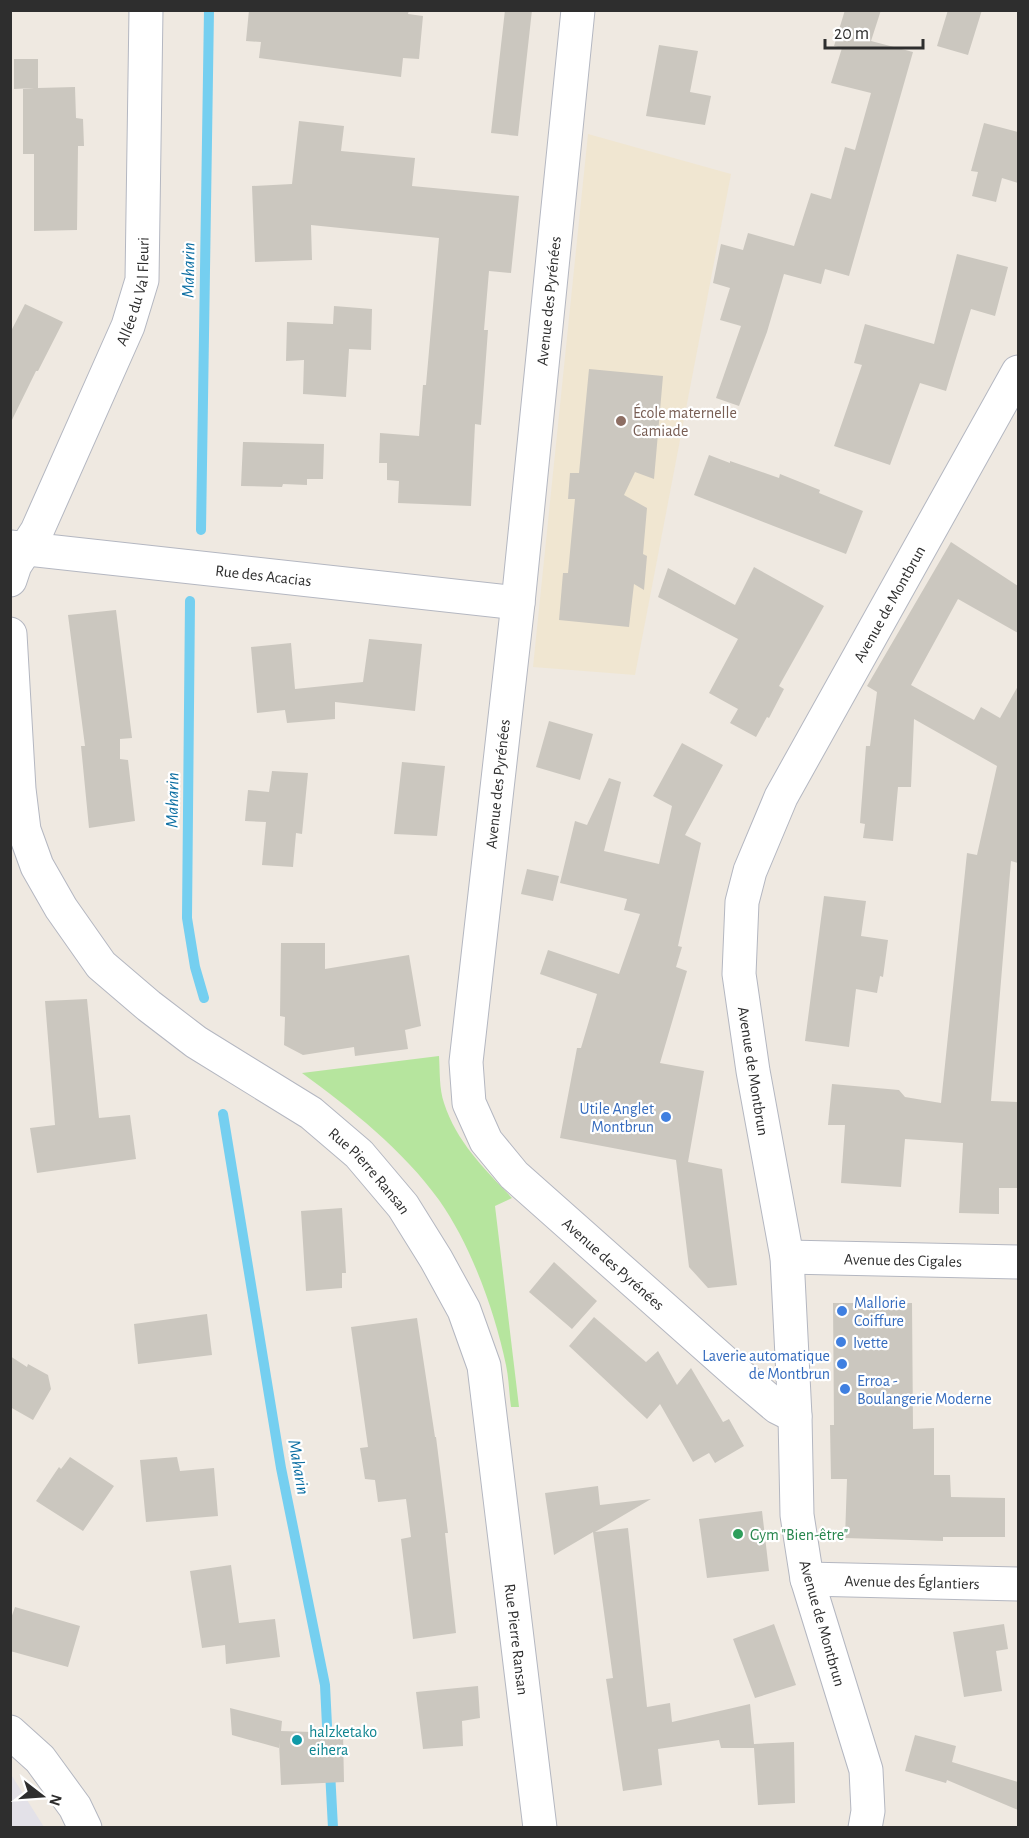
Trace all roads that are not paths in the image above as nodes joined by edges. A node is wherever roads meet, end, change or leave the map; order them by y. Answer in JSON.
{"nodes":[{"id":1,"x":146,"y":10,"type":"edge"},
{"id":2,"x":578,"y":10,"type":"edge"},
{"id":3,"x":1018,"y":372,"type":"edge"},
{"id":4,"x":18,"y":548,"type":"edge"},
{"id":5,"x":10,"y":580,"type":"edge"},
{"id":6,"x":518,"y":603,"type":"junction"},
{"id":7,"x":10,"y":634,"type":"edge"},
{"id":8,"x":787,"y":1257,"type":"junction"},
{"id":9,"x":1018,"y":1262,"type":"edge"},
{"id":10,"x":795,"y":1416,"type":"junction"},
{"id":11,"x":807,"y":1579,"type":"junction"},
{"id":12,"x":1018,"y":1584,"type":"edge"},
{"id":13,"x":10,"y":1732,"type":"edge"},
{"id":14,"x":85,"y":1827,"type":"edge"},
{"id":15,"x":540,"y":1827,"type":"edge"},
{"id":16,"x":865,"y":1827,"type":"edge"}],
"edges":[{"from":1,"to":4,"type":"street","name":"Allée du Val Fleuri"},
{"from":2,"to":6,"type":"street","name":"Avenue des Pyrénées"},
{"from":3,"to":8,"type":"street","name":"Avenue de Montbrun"},
{"from":4,"to":5,"type":"street"},
{"from":4,"to":6,"type":"street","name":"Rue des Acacias"},
{"from":6,"to":10,"type":"street","name":"Avenue des Pyrénées"},
{"from":7,"to":15,"type":"street","name":"Rue Pierre Ransan"},
{"from":8,"to":9,"type":"street","name":"Avenue des Cigales"},
{"from":8,"to":10,"type":"street","name":"Avenue de Montbrun"},
{"from":10,"to":11,"type":"street","name":"Avenue de Montbrun"},
{"from":11,"to":12,"type":"street","name":"Avenue des Églantiers"},
{"from":11,"to":16,"type":"street","name":"Avenue de Montbrun"},
{"from":13,"to":14,"type":"street"}]}
